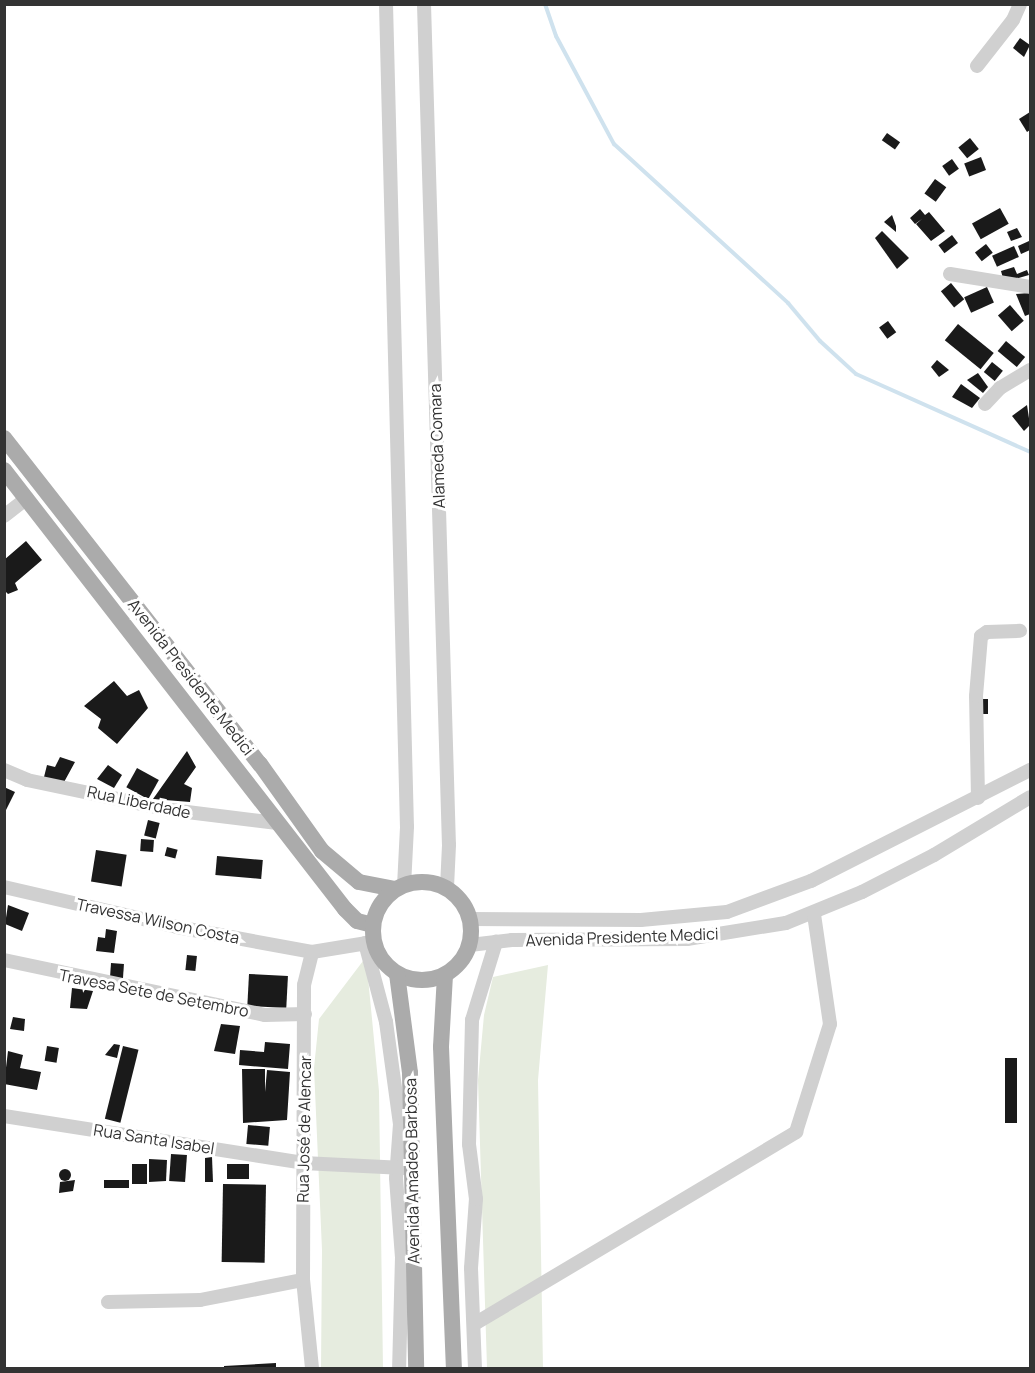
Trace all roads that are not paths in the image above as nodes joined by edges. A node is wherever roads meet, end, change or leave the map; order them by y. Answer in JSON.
{"nodes":[{"id":1,"x":386,"y":4,"type":"edge"},
{"id":2,"x":424,"y":4,"type":"edge"},
{"id":3,"x":1020,"y":4,"type":"edge"},
{"id":4,"x":977,"y":66,"type":"dead end"},
{"id":5,"x":950,"y":274,"type":"dead end"},
{"id":6,"x":1030,"y":287,"type":"edge"},
{"id":7,"x":1030,"y":370,"type":"edge"},
{"id":8,"x":985,"y":404,"type":"dead end"},
{"id":9,"x":4,"y":438,"type":"edge"},
{"id":10,"x":4,"y":470,"type":"edge"},
{"id":11,"x":27,"y":498,"type":"junction"},
{"id":12,"x":4,"y":516,"type":"edge"},
{"id":13,"x":1020,"y":632,"type":"dead end"},
{"id":14,"x":4,"y":770,"type":"edge"},
{"id":15,"x":1030,"y":770,"type":"edge"},
{"id":16,"x":1030,"y":797,"type":"edge"},
{"id":17,"x":978,"y":798,"type":"junction"},
{"id":18,"x":277,"y":823,"type":"junction"},
{"id":19,"x":4,"y":887,"type":"edge"},
{"id":20,"x":399,"y":887,"type":"junction"},
{"id":21,"x":447,"y":888,"type":"junction"},
{"id":22,"x":814,"y":914,"type":"junction"},
{"id":23,"x":471,"y":919,"type":"junction"},
{"id":24,"x":370,"y":936,"type":"junction"},
{"id":25,"x":496,"y":942,"type":"junction"},
{"id":26,"x":470,"y":945,"type":"junction"},
{"id":27,"x":312,"y":952,"type":"junction"},
{"id":28,"x":4,"y":960,"type":"edge"},
{"id":29,"x":397,"y":974,"type":"junction"},
{"id":30,"x":446,"y":975,"type":"junction"},
{"id":31,"x":305,"y":1014,"type":"junction"},
{"id":32,"x":4,"y":1116,"type":"edge"},
{"id":33,"x":303,"y":1162,"type":"junction"},
{"id":34,"x":404,"y":1168,"type":"junction"},
{"id":35,"x":303,"y":1280,"type":"junction"},
{"id":36,"x":108,"y":1302,"type":"dead end"},
{"id":37,"x":476,"y":1323,"type":"junction"},
{"id":38,"x":312,"y":1368,"type":"edge"},
{"id":39,"x":399,"y":1368,"type":"edge"},
{"id":40,"x":416,"y":1368,"type":"edge"},
{"id":41,"x":454,"y":1368,"type":"edge"},
{"id":42,"x":475,"y":1368,"type":"edge"}],
"edges":[{"from":1,"to":20,"type":"street"},
{"from":2,"to":21,"type":"street","name":"Alameda Comara"},
{"from":3,"to":4,"type":"street"},
{"from":5,"to":6,"type":"street"},
{"from":7,"to":8,"type":"street"},
{"from":9,"to":20,"type":"main road","name":"Avenida Presidente Medici"},
{"from":10,"to":11,"type":"main road","name":"Avenida Presidente Medici"},
{"from":11,"to":12,"type":"street"},
{"from":11,"to":18,"type":"main road","name":"Avenida Presidente Medici"},
{"from":13,"to":17,"type":"street"},
{"from":14,"to":18,"type":"street","name":"Rua Liberdade"},
{"from":15,"to":17,"type":"street","name":"Avenida Presidente Medici"},
{"from":16,"to":22,"type":"street","name":"Avenida Presidente Medici"},
{"from":17,"to":23,"type":"street","name":"Avenida Presidente Medici"},
{"from":18,"to":24,"type":"main road","name":"Avenida Presidente Medici"},
{"from":19,"to":27,"type":"street","name":"Travessa Wilson Costa"},
{"from":20,"to":21,"type":"main road"},
{"from":20,"to":24,"type":"main road"},
{"from":21,"to":23,"type":"main road"},
{"from":22,"to":25,"type":"street","name":"Avenida Presidente Medici"},
{"from":22,"to":37,"type":"street"},
{"from":23,"to":26,"type":"main road"},
{"from":24,"to":27,"type":"street"},
{"from":24,"to":29,"type":"main road"},
{"from":24,"to":34,"type":"street"},
{"from":25,"to":26,"type":"street","name":"Avenida Presidente Medici"},
{"from":25,"to":37,"type":"street"},
{"from":26,"to":30,"type":"main road"},
{"from":27,"to":31,"type":"street","name":"Rua José de Alencar"},
{"from":28,"to":31,"type":"street","name":"Travesa Sete de Setembro"},
{"from":29,"to":30,"type":"main road"},
{"from":29,"to":34,"type":"main road","name":"Avenida Amadeo Barbosa"},
{"from":30,"to":41,"type":"main road","name":"Avenida Amadeo Barbosa"},
{"from":31,"to":33,"type":"street","name":"Rua José de Alencar"},
{"from":32,"to":33,"type":"street","name":"Rua Santa Isabel"},
{"from":33,"to":34,"type":"street","name":"Rua Santa Isabel"},
{"from":33,"to":35,"type":"street","name":"Rua José de Alencar"},
{"from":34,"to":39,"type":"street"},
{"from":34,"to":40,"type":"main road","name":"Avenida Amadeo Barbosa"},
{"from":35,"to":36,"type":"street"},
{"from":35,"to":38,"type":"street","name":"Rua José de Alencar"},
{"from":37,"to":42,"type":"street"}]}
